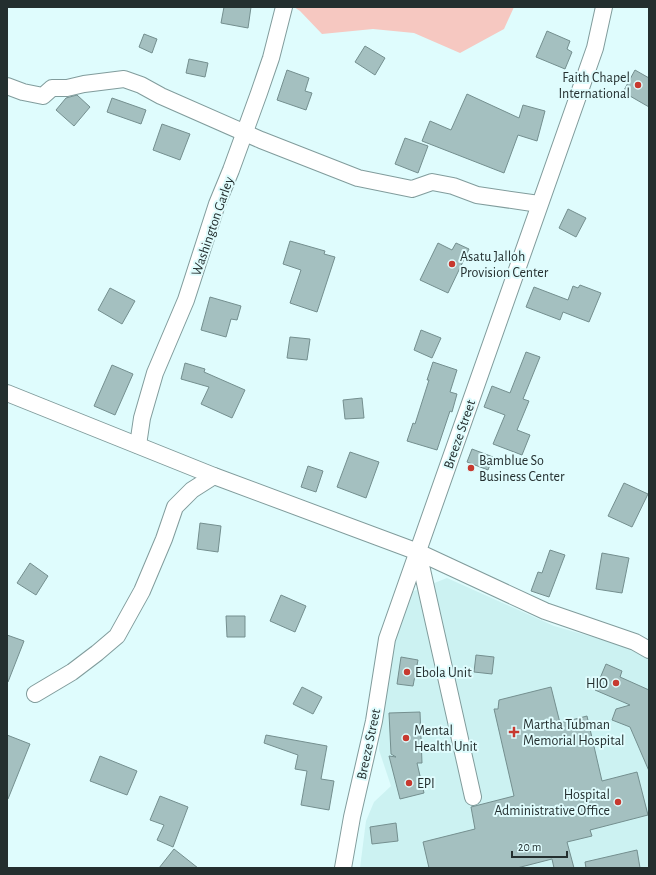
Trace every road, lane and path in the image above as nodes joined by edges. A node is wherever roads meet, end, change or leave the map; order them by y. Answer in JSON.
{"nodes":[{"id":1,"x":284,"y":7,"type":"edge"},
{"id":2,"x":604,"y":7,"type":"edge"},
{"id":3,"x":7,"y":86,"type":"edge"},
{"id":4,"x":244,"y":133,"type":"junction"},
{"id":5,"x":540,"y":204,"type":"junction"},
{"id":6,"x":7,"y":393,"type":"edge"},
{"id":7,"x":138,"y":445,"type":"junction"},
{"id":8,"x":214,"y":476,"type":"junction"},
{"id":9,"x":418,"y":552,"type":"junction"},
{"id":10,"x":644,"y":645,"type":"edge"},
{"id":11,"x":35,"y":694,"type":"dead end"},
{"id":12,"x":473,"y":797,"type":"dead end"},
{"id":13,"x":343,"y":868,"type":"edge"}],
"edges":[{"from":1,"to":4,"type":"street","name":"Washington Garley"},
{"from":2,"to":5,"type":"street","name":"Breeze Street"},
{"from":3,"to":4,"type":"street"},
{"from":4,"to":5,"type":"street"},
{"from":4,"to":7,"type":"street","name":"Washington Garley"},
{"from":5,"to":9,"type":"street","name":"Breeze Street"},
{"from":6,"to":7,"type":"street"},
{"from":7,"to":8,"type":"street"},
{"from":8,"to":9,"type":"street"},
{"from":8,"to":11,"type":"street"},
{"from":9,"to":10,"type":"street"},
{"from":9,"to":12,"type":"street"},
{"from":9,"to":13,"type":"street","name":"Breeze Street"}]}
